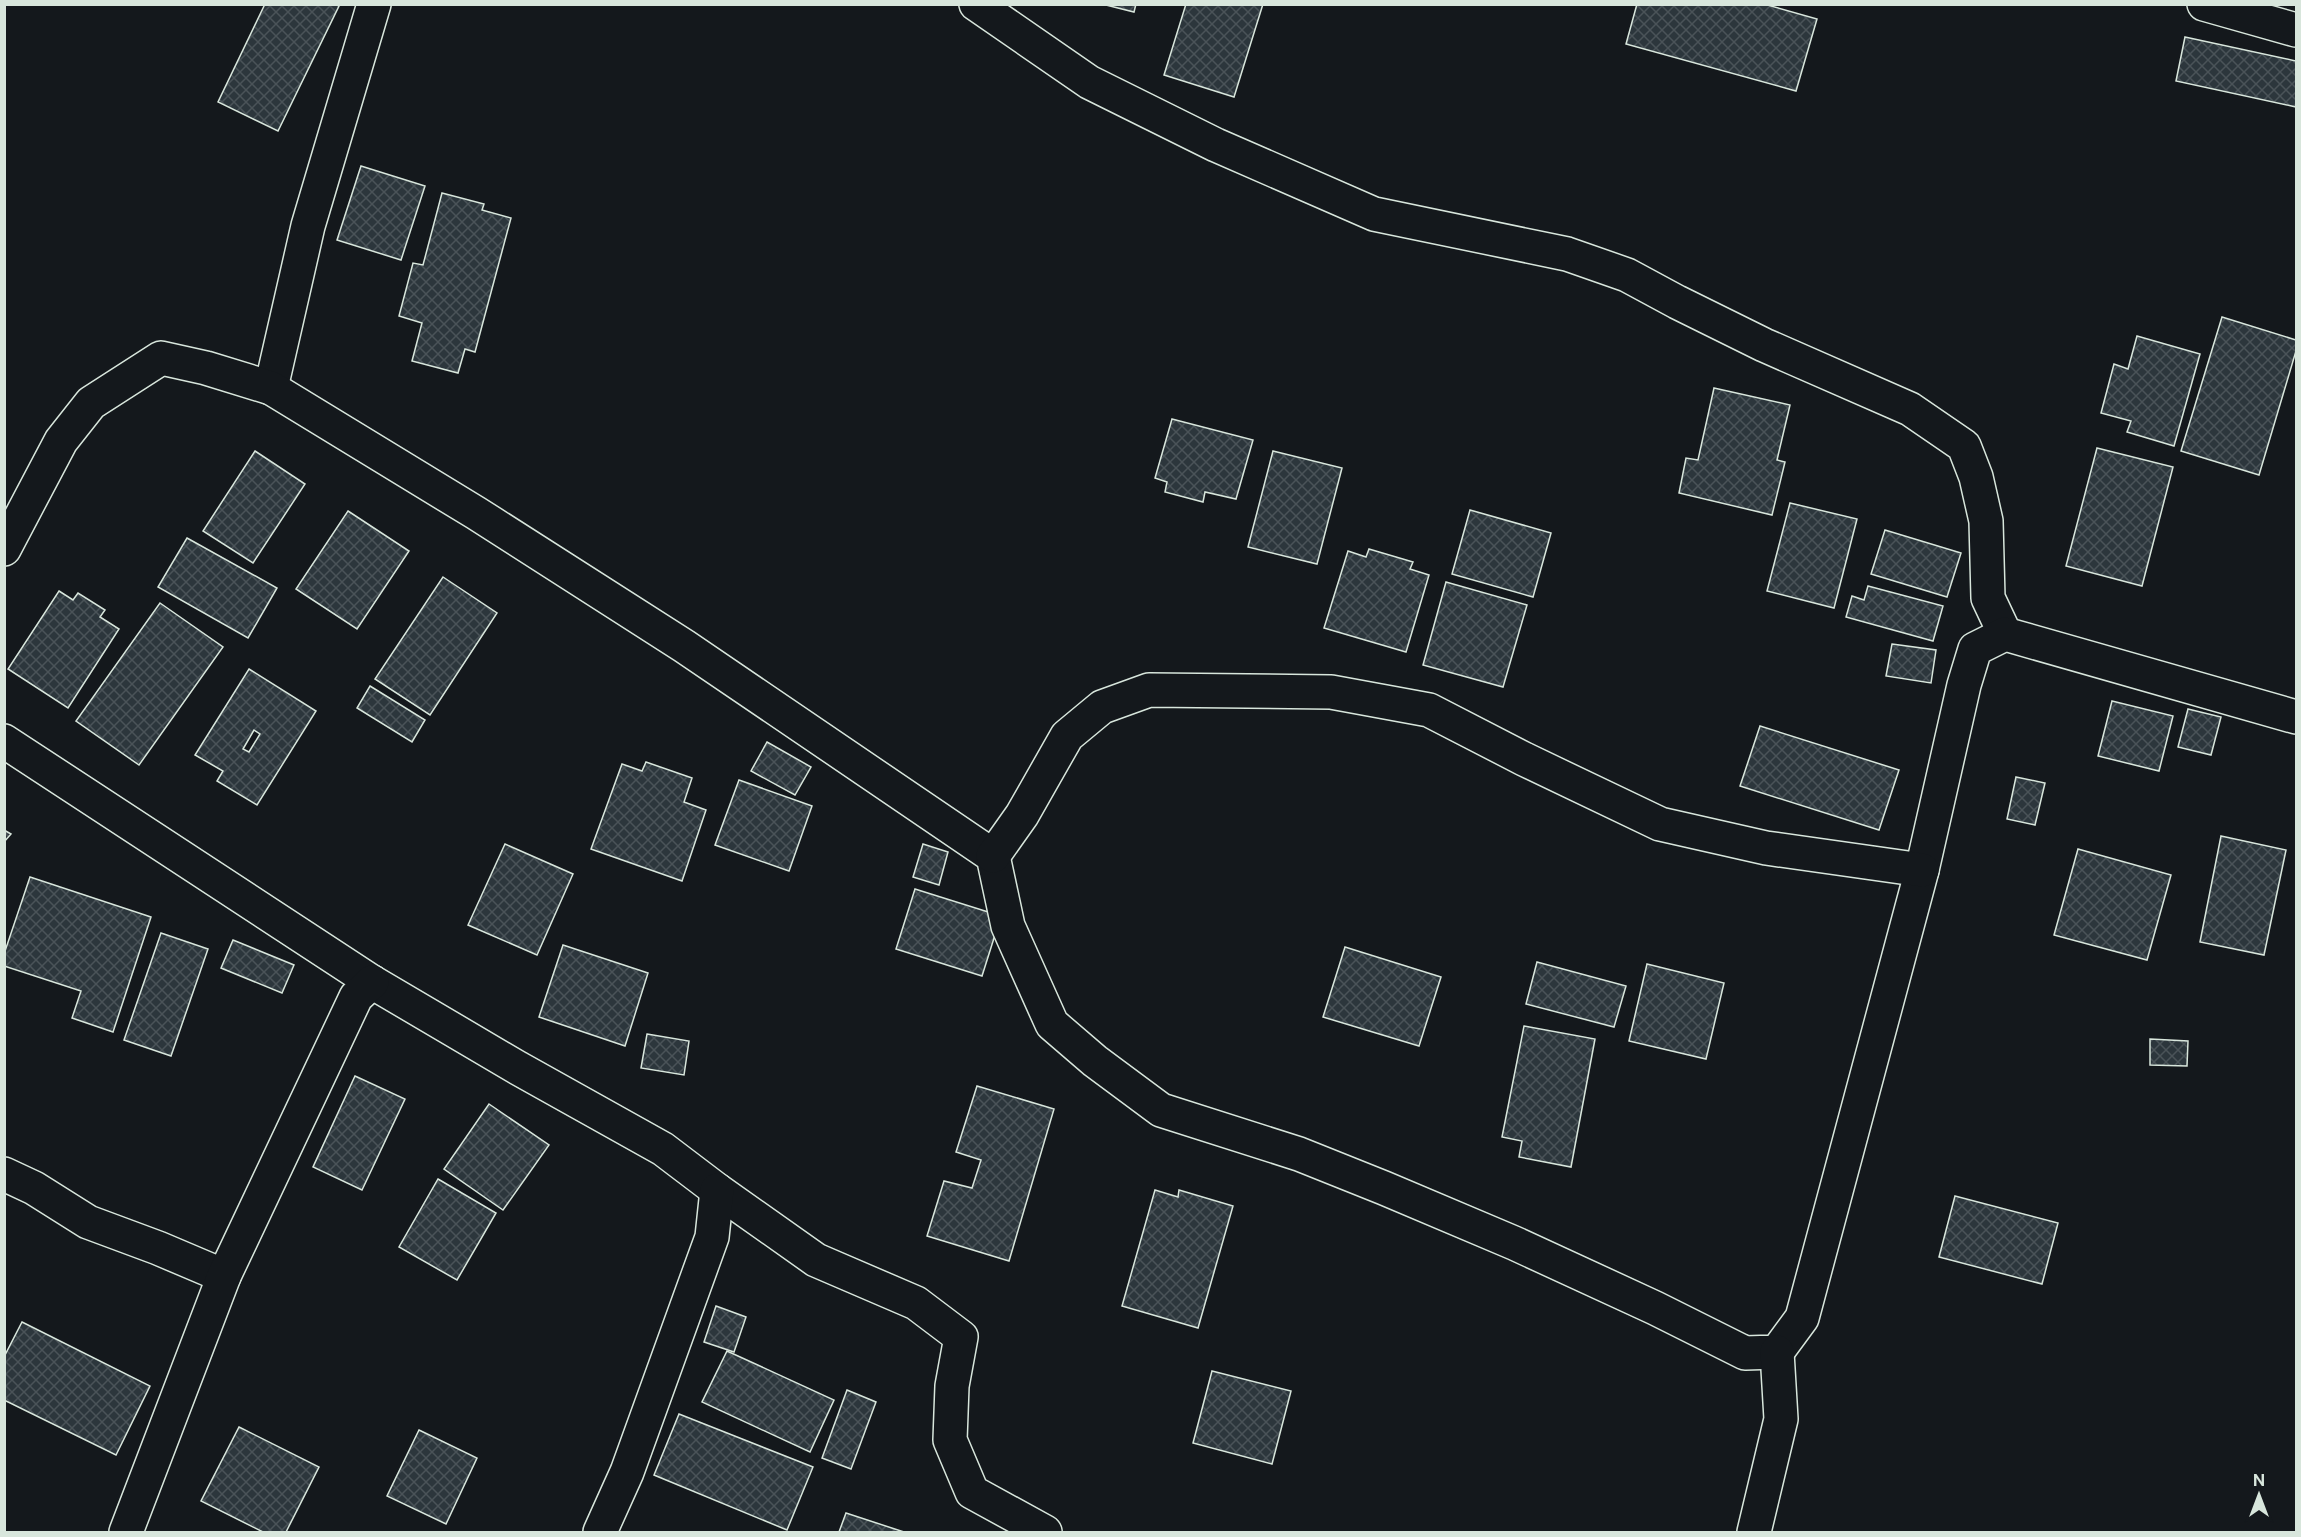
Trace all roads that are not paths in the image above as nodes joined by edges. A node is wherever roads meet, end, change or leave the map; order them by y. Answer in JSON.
{"nodes":[{"id":1,"x":374,"y":4,"type":"edge"},
{"id":2,"x":976,"y":4,"type":"edge"},
{"id":3,"x":2204,"y":4,"type":"edge"},
{"id":4,"x":2296,"y":30,"type":"edge"},
{"id":5,"x":271,"y":388,"type":"junction"},
{"id":6,"x":4,"y":549,"type":"edge"},
{"id":7,"x":2005,"y":634,"type":"junction"},
{"id":8,"x":2296,"y":717,"type":"edge"},
{"id":9,"x":4,"y":741,"type":"edge"},
{"id":10,"x":993,"y":856,"type":"junction"},
{"id":11,"x":1922,"y":870,"type":"junction"},
{"id":12,"x":372,"y":982,"type":"junction"},
{"id":13,"x":4,"y":1174,"type":"edge"},
{"id":14,"x":717,"y":1191,"type":"junction"},
{"id":15,"x":224,"y":1276,"type":"junction"},
{"id":16,"x":1777,"y":1352,"type":"junction"},
{"id":17,"x":126,"y":1533,"type":"edge"},
{"id":18,"x":600,"y":1533,"type":"edge"},
{"id":19,"x":1045,"y":1533,"type":"edge"},
{"id":20,"x":1754,"y":1533,"type":"edge"}],
"edges":[{"from":1,"to":5,"type":"street"},
{"from":2,"to":7,"type":"street"},
{"from":3,"to":4,"type":"street"},
{"from":5,"to":6,"type":"street"},
{"from":5,"to":10,"type":"street"},
{"from":7,"to":8,"type":"street"},
{"from":7,"to":11,"type":"street"},
{"from":9,"to":12,"type":"street"},
{"from":10,"to":11,"type":"street"},
{"from":10,"to":16,"type":"street"},
{"from":11,"to":16,"type":"street"},
{"from":12,"to":14,"type":"street"},
{"from":12,"to":15,"type":"street"},
{"from":13,"to":15,"type":"street"},
{"from":14,"to":18,"type":"street"},
{"from":14,"to":19,"type":"street"},
{"from":15,"to":17,"type":"street"},
{"from":16,"to":20,"type":"street"}]}
